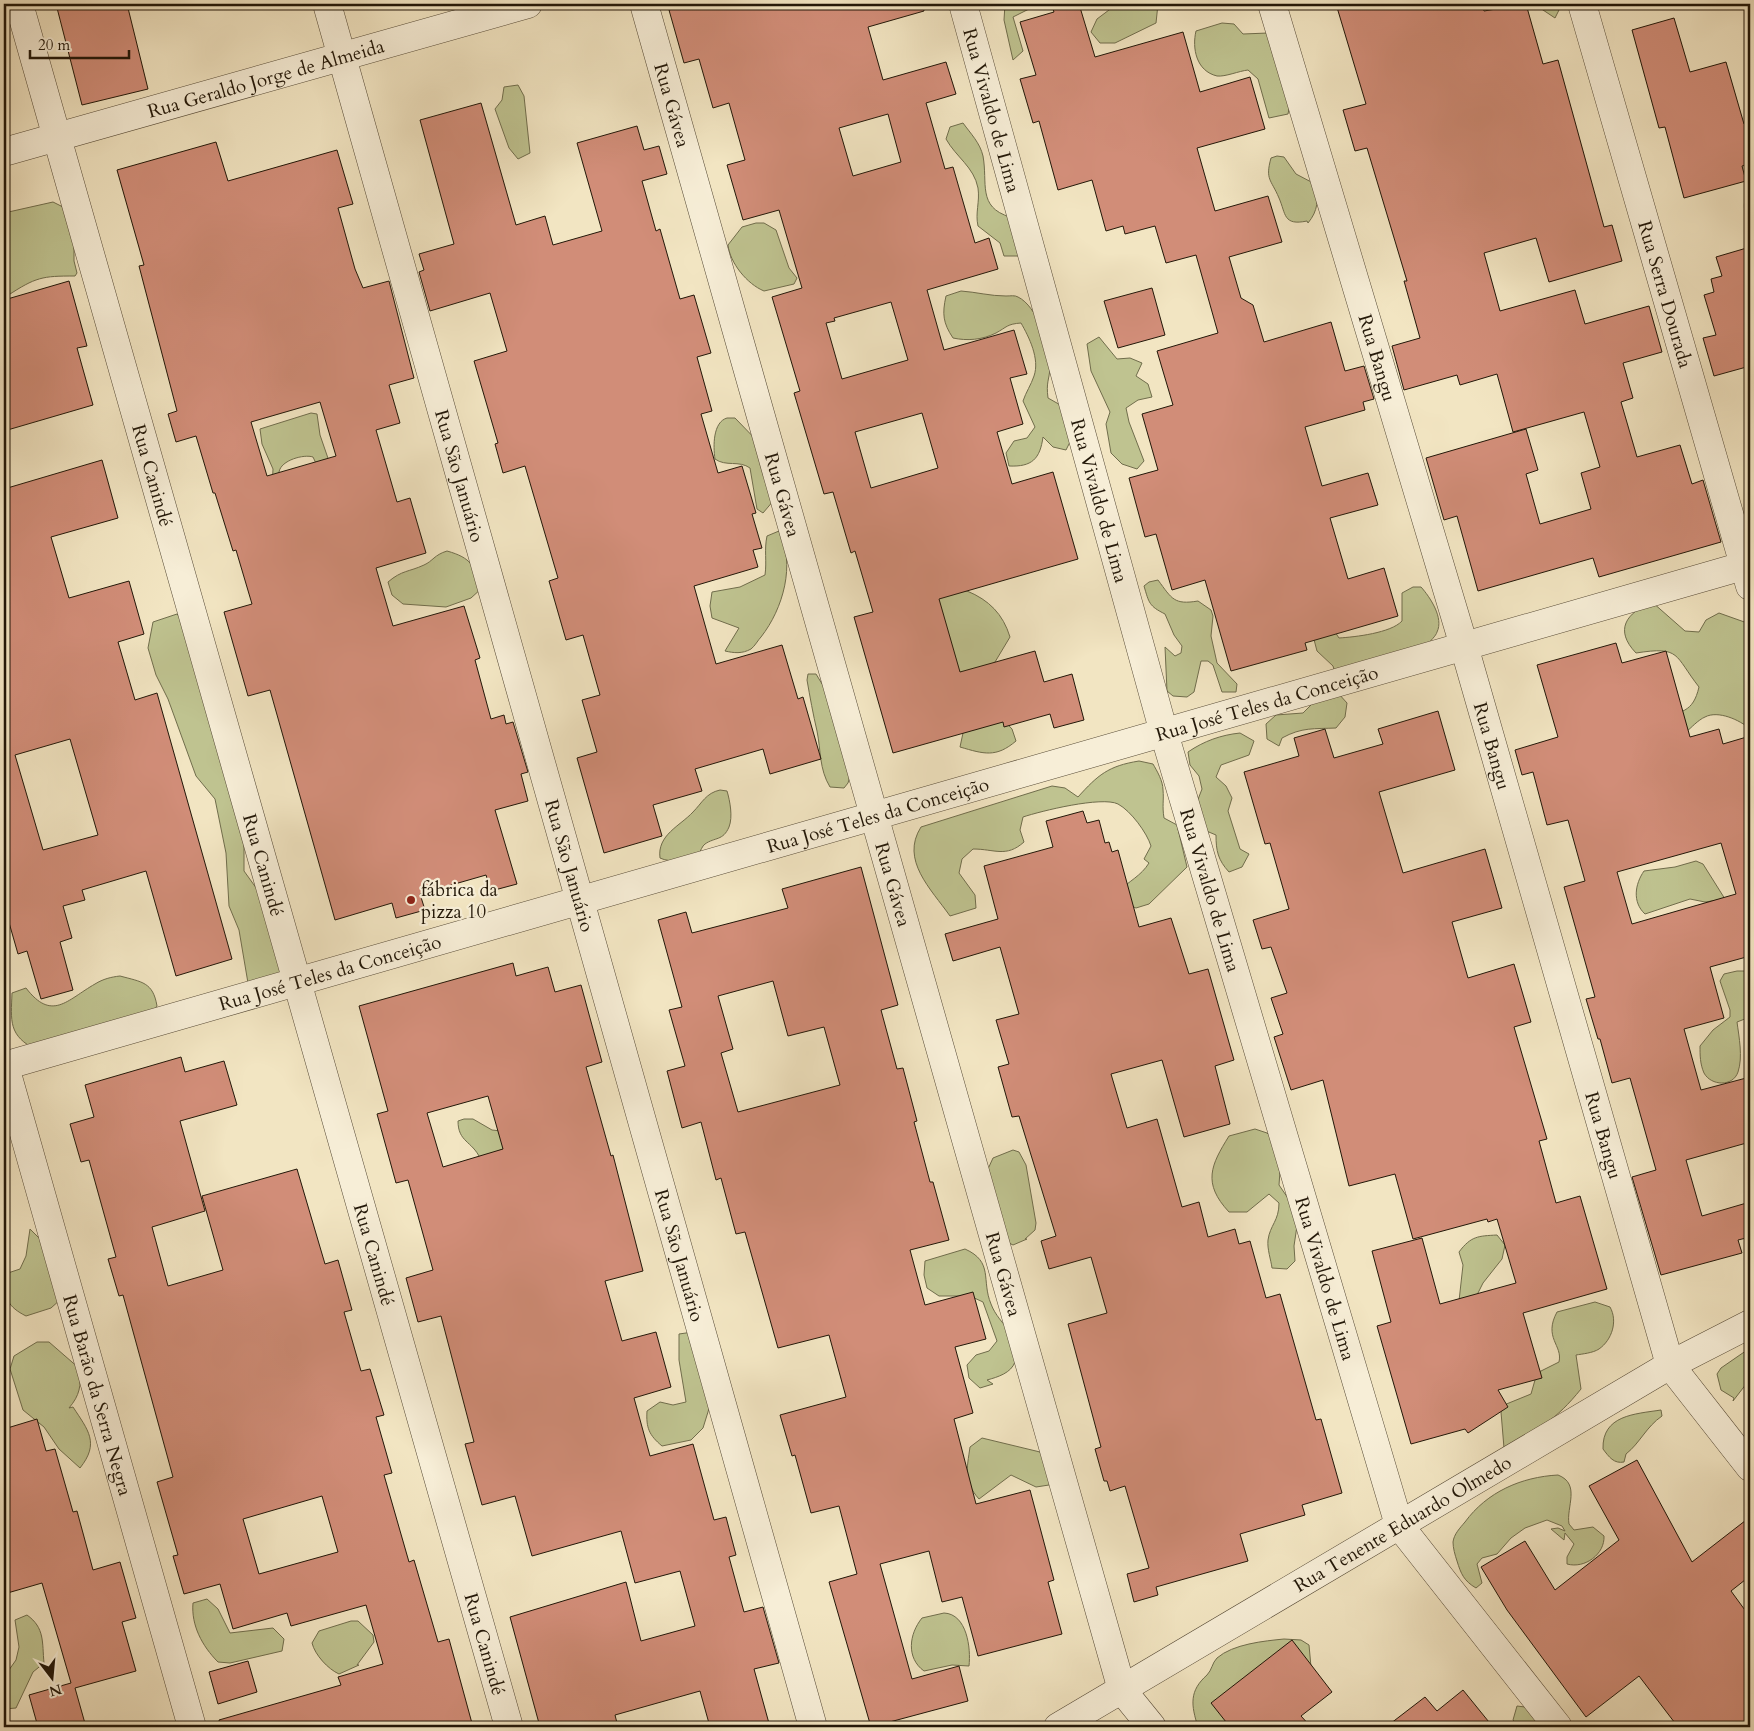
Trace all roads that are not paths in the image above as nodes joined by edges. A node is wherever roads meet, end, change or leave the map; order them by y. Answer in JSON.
{"nodes":[{"id":1,"x":19,"y":4,"type":"edge"},
{"id":2,"x":327,"y":4,"type":"edge"},
{"id":3,"x":528,"y":4,"type":"edge"},
{"id":4,"x":644,"y":4,"type":"edge"},
{"id":5,"x":963,"y":4,"type":"edge"},
{"id":6,"x":1272,"y":4,"type":"edge"},
{"id":7,"x":1582,"y":4,"type":"edge"},
{"id":8,"x":342,"y":56,"type":"junction"},
{"id":9,"x":56,"y":137,"type":"junction"},
{"id":10,"x":4,"y":152,"type":"edge"},
{"id":11,"x":1748,"y":572,"type":"edge"},
{"id":12,"x":1464,"y":646,"type":"junction"},
{"id":13,"x":1164,"y":733,"type":"junction"},
{"id":14,"x":874,"y":816,"type":"junction"},
{"id":15,"x":580,"y":900,"type":"junction"},
{"id":16,"x":298,"y":981,"type":"junction"},
{"id":17,"x":4,"y":1065,"type":"edge"},
{"id":18,"x":1750,"y":1324,"type":"edge"},
{"id":19,"x":1670,"y":1365,"type":"junction"},
{"id":20,"x":1750,"y":1467,"type":"edge"},
{"id":21,"x":1398,"y":1525,"type":"junction"},
{"id":22,"x":1122,"y":1690,"type":"junction"},
{"id":23,"x":192,"y":1727,"type":"edge"},
{"id":24,"x":509,"y":1727,"type":"edge"},
{"id":25,"x":813,"y":1727,"type":"edge"},
{"id":26,"x":1058,"y":1727,"type":"edge"},
{"id":27,"x":1152,"y":1727,"type":"edge"},
{"id":28,"x":1558,"y":1727,"type":"edge"}],
"edges":[{"from":1,"to":9,"type":"street","name":"Rua Canindé"},
{"from":2,"to":8,"type":"street","name":"Rua São Januário"},
{"from":3,"to":8,"type":"street","name":"Rua Geraldo Jorge de Almeida"},
{"from":4,"to":14,"type":"street","name":"Rua Gávea"},
{"from":5,"to":13,"type":"street","name":"Rua Vivaldo de Lima"},
{"from":6,"to":12,"type":"street","name":"Rua Bangu"},
{"from":7,"to":11,"type":"street","name":"Rua Serra Dourada"},
{"from":8,"to":9,"type":"street","name":"Rua Geraldo Jorge de Almeida"},
{"from":8,"to":15,"type":"street","name":"Rua São Januário"},
{"from":9,"to":10,"type":"street","name":"Rua Geraldo Jorge de Almeida"},
{"from":9,"to":16,"type":"street","name":"Rua Canindé"},
{"from":11,"to":12,"type":"street","name":"Rua José Teles da Conceição"},
{"from":12,"to":13,"type":"street","name":"Rua José Teles da Conceição"},
{"from":12,"to":19,"type":"street","name":"Rua Bangu"},
{"from":13,"to":14,"type":"street","name":"Rua José Teles da Conceição"},
{"from":13,"to":21,"type":"street","name":"Rua Vivaldo de Lima"},
{"from":14,"to":15,"type":"street","name":"Rua José Teles da Conceição"},
{"from":14,"to":22,"type":"street","name":"Rua Gávea"},
{"from":15,"to":16,"type":"street","name":"Rua José Teles da Conceição"},
{"from":15,"to":25,"type":"street","name":"Rua São Januário"},
{"from":16,"to":17,"type":"street","name":"Rua José Teles da Conceição"},
{"from":16,"to":24,"type":"street","name":"Rua Canindé"},
{"from":17,"to":23,"type":"street","name":"Rua Barão da Serra Negra"},
{"from":18,"to":19,"type":"street","name":"Rua Tenente Eduardo Olmedo"},
{"from":19,"to":20,"type":"street","name":"Rua Bangu"},
{"from":19,"to":21,"type":"street","name":"Rua Tenente Eduardo Olmedo"},
{"from":21,"to":22,"type":"street","name":"Rua Tenente Eduardo Olmedo"},
{"from":21,"to":28,"type":"street","name":"Rua Vivaldo de Lima"},
{"from":22,"to":26,"type":"street","name":"Rua Tenente Eduardo Olmedo"},
{"from":22,"to":27,"type":"street","name":"Rua Gávea"}]}
